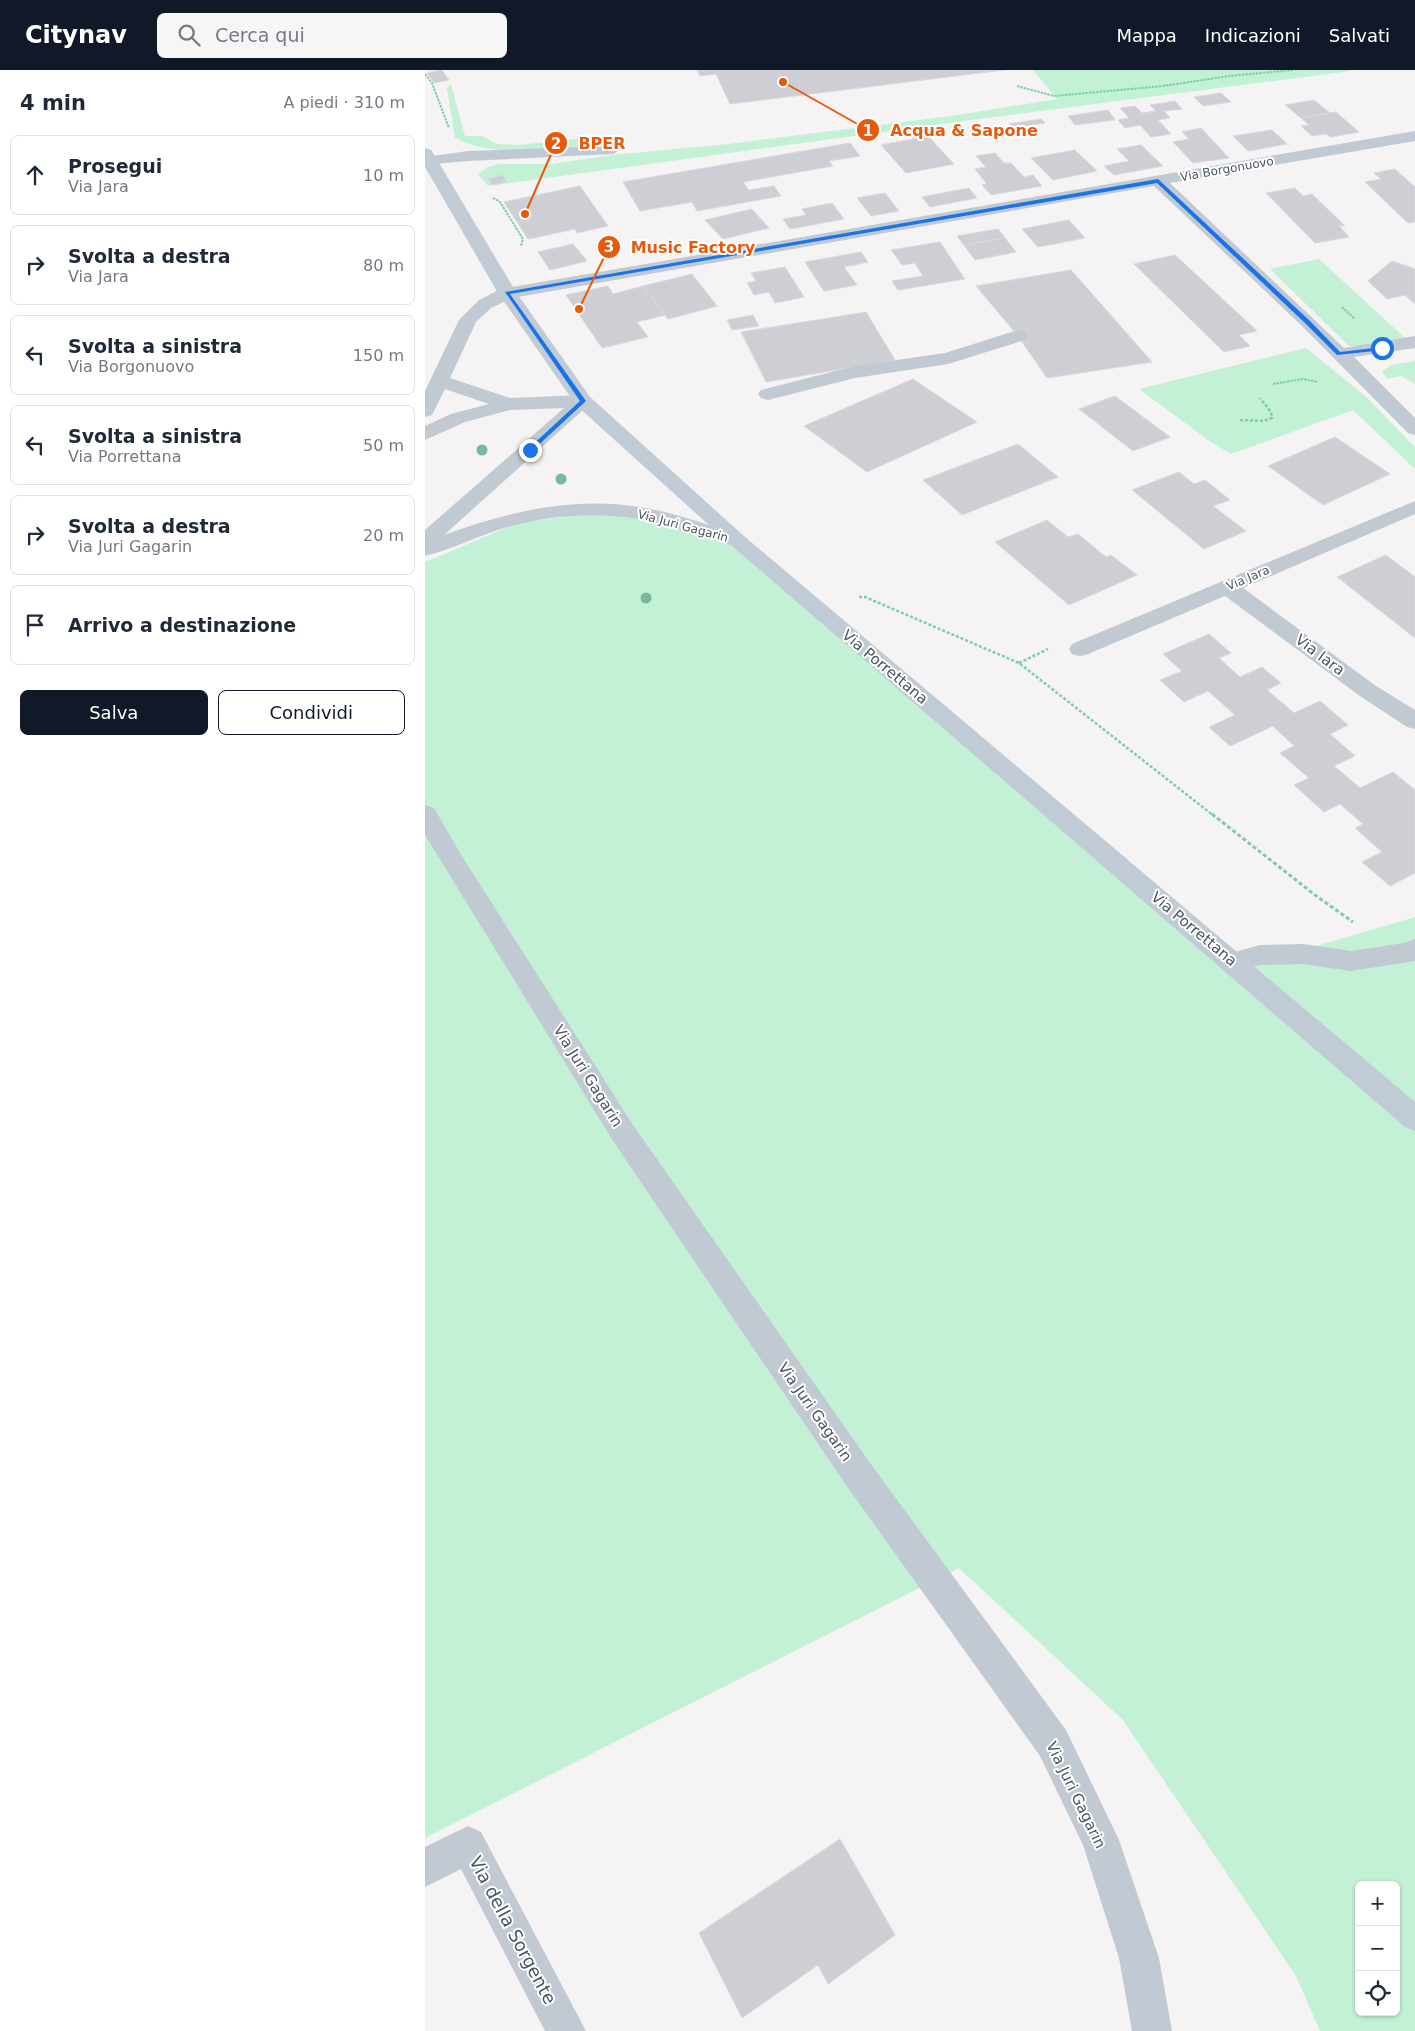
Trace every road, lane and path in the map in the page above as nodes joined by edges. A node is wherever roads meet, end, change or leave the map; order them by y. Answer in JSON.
{"nodes":[{"id":1,"x":1293,"y":70,"type":"edge"},
{"id":2,"x":425,"y":74,"type":"edge"},
{"id":3,"x":1017,"y":86,"type":"dead end"},
{"id":4,"x":450,"y":130,"type":"dead end"},
{"id":5,"x":1415,"y":136,"type":"edge"},
{"id":6,"x":609,"y":151,"type":"dead end"},
{"id":7,"x":427,"y":157,"type":"edge"},
{"id":8,"x":1158,"y":181,"type":"junction"},
{"id":9,"x":492,"y":198,"type":"dead end"},
{"id":10,"x":541,"y":287,"type":"junction"},
{"id":11,"x":507,"y":293,"type":"junction"},
{"id":12,"x":1018,"y":336,"type":"dead end"},
{"id":13,"x":1415,"y":342,"type":"edge"},
{"id":14,"x":1339,"y":354,"type":"junction"},
{"id":15,"x":439,"y":381,"type":"junction"},
{"id":16,"x":1273,"y":384,"type":"dead end"},
{"id":17,"x":1325,"y":384,"type":"dead end"},
{"id":18,"x":768,"y":394,"type":"dead end"},
{"id":19,"x":1260,"y":398,"type":"dead end"},
{"id":20,"x":583,"y":401,"type":"junction"},
{"id":21,"x":509,"y":404,"type":"junction"},
{"id":22,"x":425,"y":411,"type":"edge"},
{"id":23,"x":1240,"y":420,"type":"dead end"},
{"id":24,"x":1415,"y":429,"type":"edge"},
{"id":25,"x":425,"y":434,"type":"edge"},
{"id":26,"x":1415,"y":507,"type":"edge"},
{"id":27,"x":425,"y":540,"type":"edge"},
{"id":28,"x":738,"y":541,"type":"junction"},
{"id":29,"x":425,"y":550,"type":"edge"},
{"id":30,"x":1227,"y":586,"type":"junction"},
{"id":31,"x":855,"y":597,"type":"dead end"},
{"id":32,"x":1080,"y":648,"type":"dead end"},
{"id":33,"x":1415,"y":721,"type":"edge"},
{"id":34,"x":425,"y":814,"type":"edge"},
{"id":35,"x":1354,"y":923,"type":"dead end"},
{"id":36,"x":1415,"y":949,"type":"edge"},
{"id":37,"x":1233,"y":962,"type":"junction"},
{"id":38,"x":1415,"y":1119,"type":"edge"},
{"id":39,"x":425,"y":1868,"type":"edge"},
{"id":40,"x":566,"y":2031,"type":"edge"},
{"id":41,"x":1152,"y":2031,"type":"edge"}],
"edges":[{"from":1,"to":3,"type":"path"},
{"from":2,"to":4,"type":"path"},
{"from":5,"to":8,"type":"street","name":"Via Borgonuovo"},
{"from":6,"to":7,"type":"lane"},
{"from":7,"to":11,"type":"main road","name":"Via Porrettana"},
{"from":8,"to":10,"type":"street","name":"Via Borgonuovo"},
{"from":8,"to":14,"type":"street"},
{"from":9,"to":10,"type":"path"},
{"from":10,"to":11,"type":"street","name":"Via Borgonuovo"},
{"from":11,"to":15,"type":"street"},
{"from":11,"to":20,"type":"main road","name":"Via Porrettana"},
{"from":12,"to":18,"type":"street"},
{"from":13,"to":14,"type":"street"},
{"from":14,"to":24,"type":"street"},
{"from":15,"to":21,"type":"street"},
{"from":15,"to":22,"type":"street"},
{"from":16,"to":17,"type":"path"},
{"from":19,"to":23,"type":"path"},
{"from":20,"to":21,"type":"street"},
{"from":20,"to":27,"type":"street"},
{"from":20,"to":28,"type":"main road","name":"Via Porrettana"},
{"from":21,"to":25,"type":"street"},
{"from":26,"to":30,"type":"street","name":"Via Jara"},
{"from":28,"to":29,"type":"street","name":"Via Juri Gagarin"},
{"from":28,"to":37,"type":"main road","name":"Via Porrettana"},
{"from":30,"to":32,"type":"street","name":"Via Jara"},
{"from":30,"to":33,"type":"street","name":"Via Iara"},
{"from":31,"to":35,"type":"path"},
{"from":34,"to":41,"type":"street","name":"Via Juri Gagarin"},
{"from":36,"to":37,"type":"street"},
{"from":37,"to":38,"type":"main road","name":"Via Porrettana"},
{"from":39,"to":40,"type":"street","name":"Via della Sorgente"}]}
